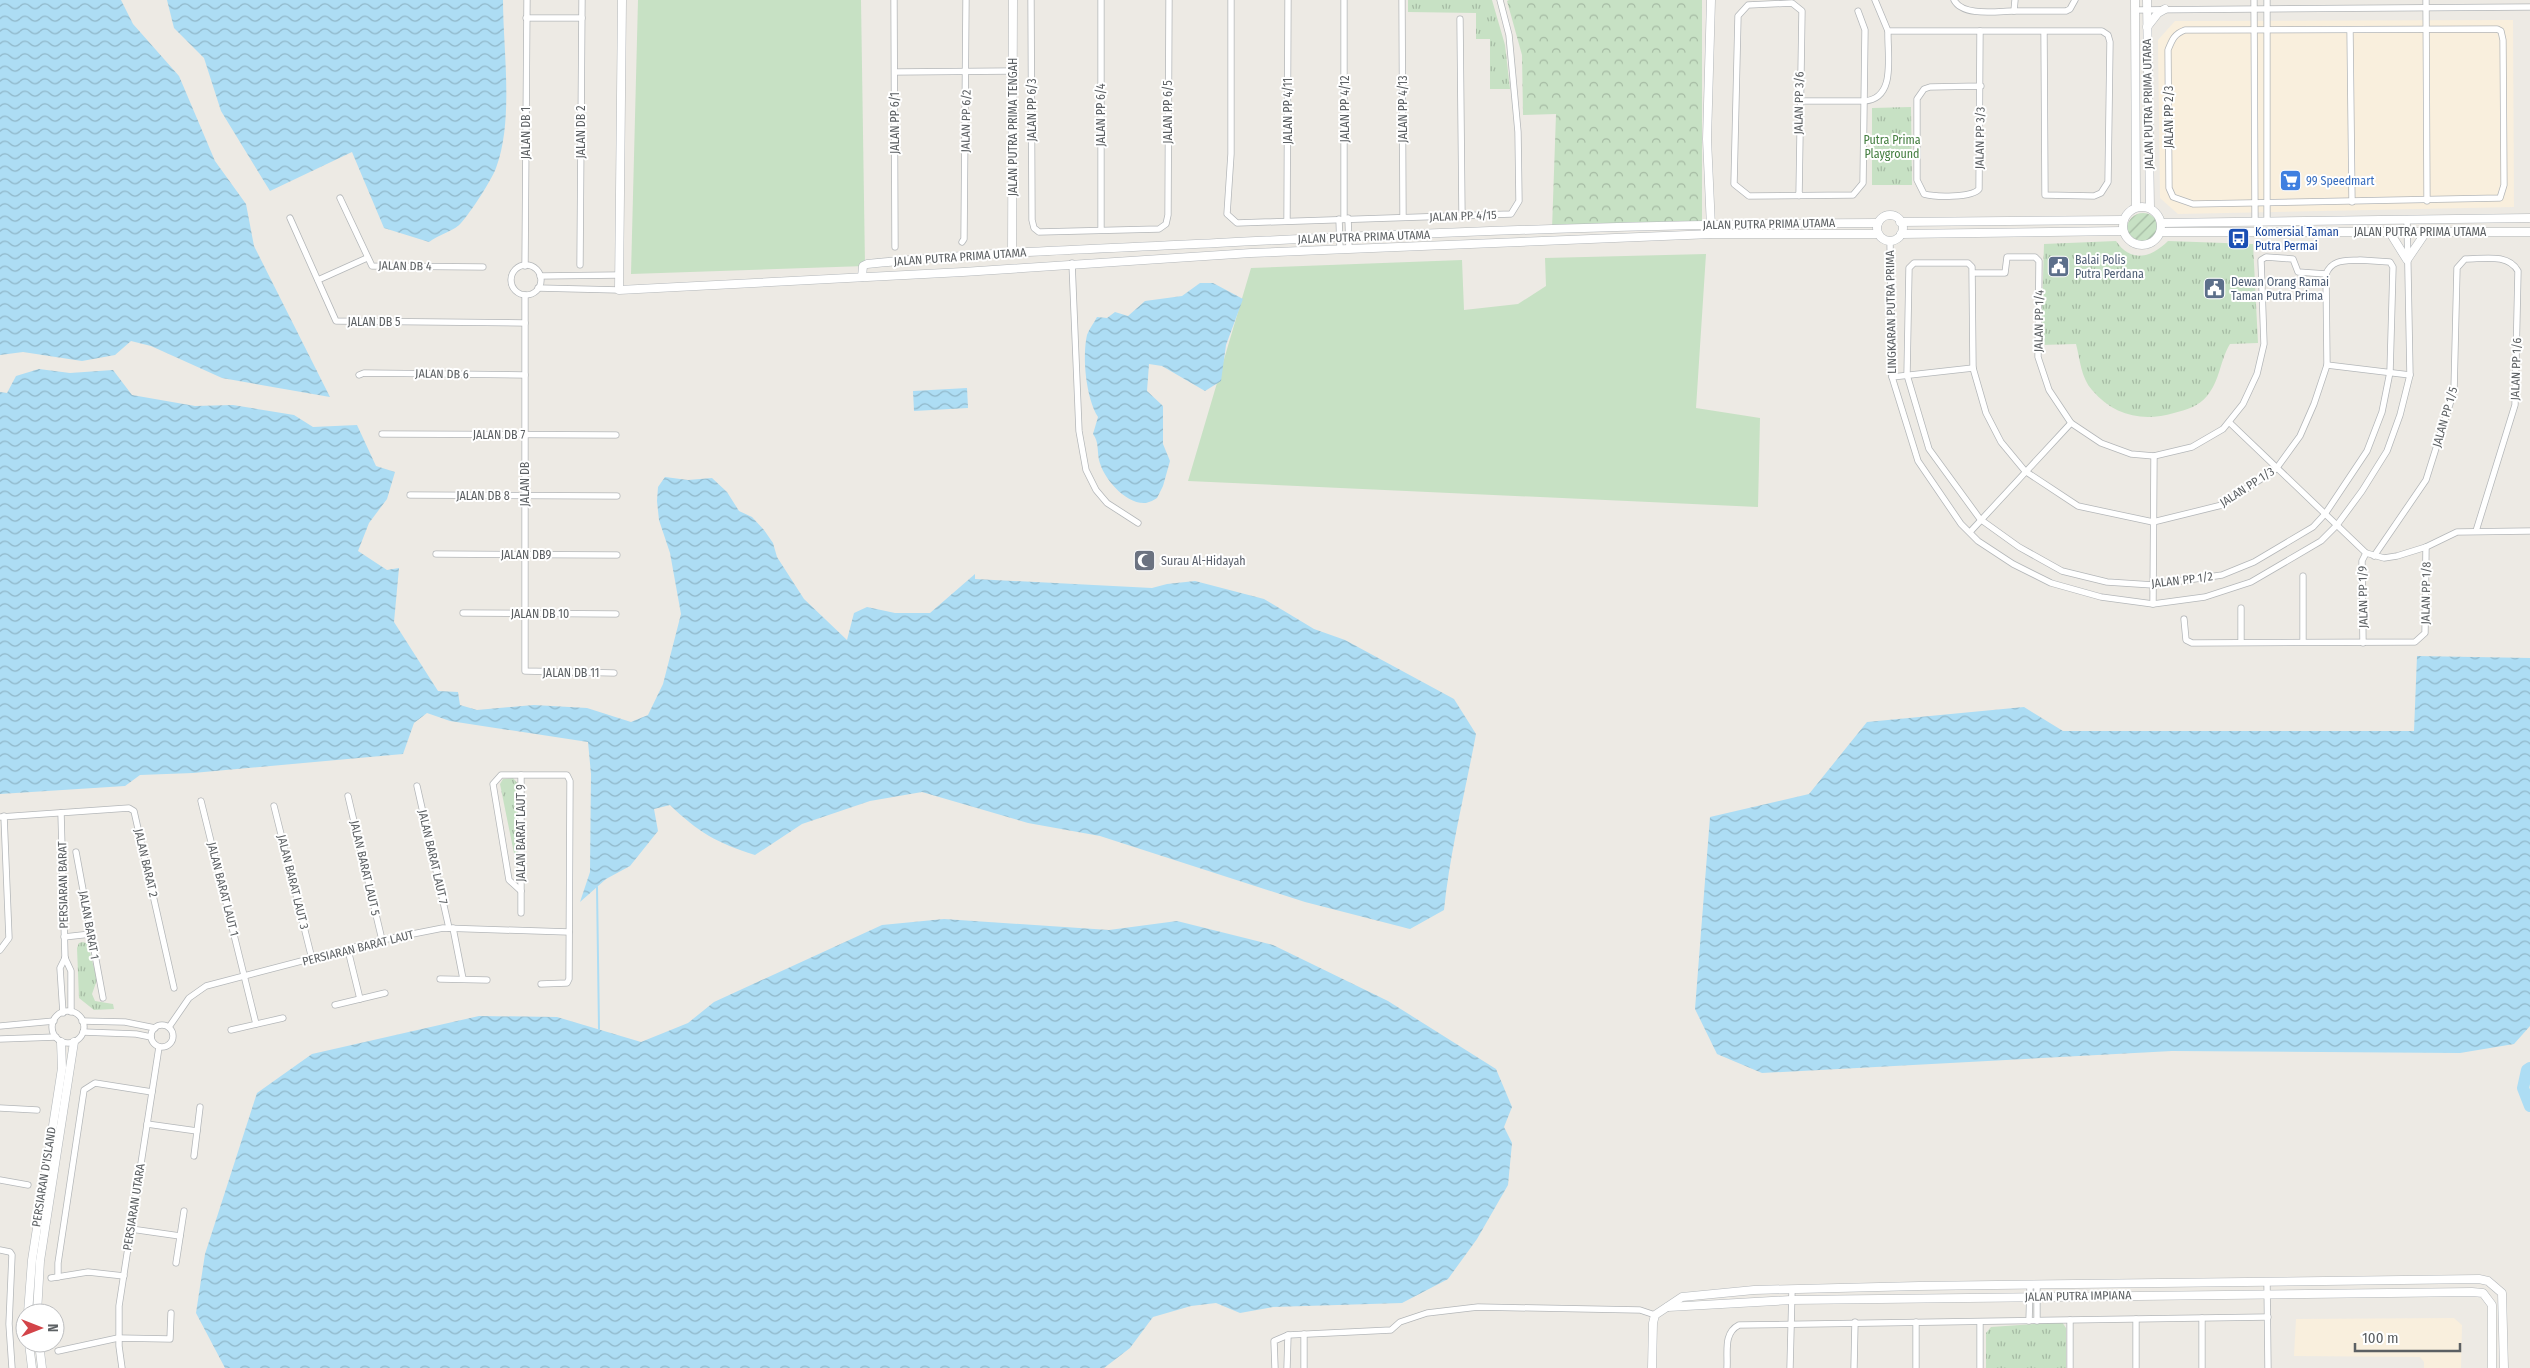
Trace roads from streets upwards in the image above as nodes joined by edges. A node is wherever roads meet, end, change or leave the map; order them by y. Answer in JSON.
{"nodes":[{"id":1,"x":527,"y":0,"type":"edge"},
{"id":2,"x":582,"y":0,"type":"edge"},
{"id":3,"x":622,"y":0,"type":"edge"},
{"id":4,"x":894,"y":0,"type":"edge"},
{"id":5,"x":966,"y":0,"type":"edge"},
{"id":6,"x":1014,"y":0,"type":"edge"},
{"id":7,"x":1031,"y":0,"type":"edge"},
{"id":8,"x":1101,"y":0,"type":"edge"},
{"id":9,"x":1169,"y":0,"type":"edge"},
{"id":10,"x":1231,"y":0,"type":"edge"},
{"id":11,"x":1288,"y":0,"type":"edge"},
{"id":12,"x":1344,"y":0,"type":"edge"},
{"id":13,"x":1402,"y":0,"type":"edge"},
{"id":14,"x":1500,"y":0,"type":"edge"},
{"id":15,"x":1711,"y":0,"type":"edge"},
{"id":16,"x":1875,"y":0,"type":"edge"},
{"id":17,"x":1954,"y":0,"type":"edge"},
{"id":18,"x":2015,"y":0,"type":"edge"},
{"id":19,"x":2075,"y":0,"type":"edge"},
{"id":20,"x":2135,"y":0,"type":"edge"},
{"id":21,"x":2147,"y":0,"type":"edge"},
{"id":22,"x":2254,"y":0,"type":"edge"},
{"id":23,"x":2267,"y":0,"type":"edge"},
{"id":24,"x":2351,"y":0,"type":"edge"},
{"id":25,"x":2426,"y":0,"type":"edge"},
{"id":26,"x":2351,"y":7,"type":"junction"},
{"id":27,"x":2426,"y":7,"type":"junction"},
{"id":28,"x":2530,"y":7,"type":"edge"},
{"id":29,"x":2254,"y":8,"type":"junction"},
{"id":30,"x":2268,"y":8,"type":"junction"},
{"id":31,"x":2165,"y":9,"type":"junction"},
{"id":32,"x":2134,"y":10,"type":"junction"},
{"id":33,"x":2147,"y":10,"type":"junction"},
{"id":34,"x":1858,"y":11,"type":"dead end"},
{"id":35,"x":2014,"y":11,"type":"junction"},
{"id":36,"x":526,"y":18,"type":"junction"},
{"id":37,"x":582,"y":18,"type":"junction"},
{"id":38,"x":1460,"y":20,"type":"dead end"},
{"id":39,"x":2147,"y":27,"type":"junction"},
{"id":40,"x":1888,"y":30,"type":"junction"},
{"id":41,"x":2254,"y":30,"type":"junction"},
{"id":42,"x":2268,"y":30,"type":"junction"},
{"id":43,"x":2350,"y":30,"type":"junction"},
{"id":44,"x":2426,"y":30,"type":"junction"},
{"id":45,"x":1980,"y":31,"type":"junction"},
{"id":46,"x":2044,"y":31,"type":"junction"},
{"id":47,"x":1013,"y":71,"type":"junction"},
{"id":48,"x":895,"y":72,"type":"junction"},
{"id":49,"x":967,"y":72,"type":"junction"},
{"id":50,"x":1981,"y":86,"type":"junction"},
{"id":51,"x":1798,"y":101,"type":"junction"},
{"id":52,"x":1864,"y":101,"type":"junction"},
{"id":53,"x":1798,"y":196,"type":"junction"},
{"id":54,"x":340,"y":198,"type":"dead end"},
{"id":55,"x":2427,"y":201,"type":"junction"},
{"id":56,"x":2352,"y":202,"type":"junction"},
{"id":57,"x":2255,"y":203,"type":"junction"},
{"id":58,"x":2267,"y":203,"type":"junction"},
{"id":59,"x":2136,"y":207,"type":"junction"},
{"id":60,"x":2150,"y":208,"type":"junction"},
{"id":61,"x":1462,"y":216,"type":"junction"},
{"id":62,"x":1403,"y":217,"type":"junction"},
{"id":63,"x":290,"y":218,"type":"dead end"},
{"id":64,"x":1344,"y":218,"type":"junction"},
{"id":65,"x":2530,"y":218,"type":"edge"},
{"id":66,"x":2407,"y":219,"type":"junction"},
{"id":67,"x":2123,"y":220,"type":"junction"},
{"id":68,"x":1287,"y":221,"type":"junction"},
{"id":69,"x":1900,"y":222,"type":"junction"},
{"id":70,"x":2255,"y":222,"type":"junction"},
{"id":71,"x":2267,"y":222,"type":"junction"},
{"id":72,"x":1878,"y":223,"type":"junction"},
{"id":73,"x":2162,"y":223,"type":"junction"},
{"id":74,"x":1711,"y":225,"type":"junction"},
{"id":75,"x":1101,"y":230,"type":"junction"},
{"id":76,"x":2123,"y":231,"type":"junction"},
{"id":77,"x":2161,"y":232,"type":"junction"},
{"id":78,"x":2389,"y":232,"type":"junction"},
{"id":79,"x":2407,"y":232,"type":"junction"},
{"id":80,"x":2426,"y":232,"type":"junction"},
{"id":81,"x":2530,"y":232,"type":"edge"},
{"id":82,"x":1712,"y":234,"type":"junction"},
{"id":83,"x":1878,"y":234,"type":"junction"},
{"id":84,"x":1901,"y":234,"type":"junction"},
{"id":85,"x":1340,"y":237,"type":"junction"},
{"id":86,"x":1348,"y":237,"type":"junction"},
{"id":87,"x":1890,"y":241,"type":"junction"},
{"id":88,"x":962,"y":242,"type":"dead end"},
{"id":89,"x":895,"y":247,"type":"dead end"},
{"id":90,"x":1349,"y":248,"type":"junction"},
{"id":91,"x":1340,"y":249,"type":"junction"},
{"id":92,"x":1012,"y":254,"type":"junction"},
{"id":93,"x":367,"y":258,"type":"junction"},
{"id":94,"x":2408,"y":260,"type":"junction"},
{"id":95,"x":1072,"y":263,"type":"junction"},
{"id":96,"x":2460,"y":263,"type":"joint"},
{"id":97,"x":580,"y":265,"type":"dead end"},
{"id":98,"x":525,"y":266,"type":"junction"},
{"id":99,"x":483,"y":267,"type":"dead end"},
{"id":100,"x":1972,"y":273,"type":"junction"},
{"id":101,"x":2326,"y":274,"type":"junction"},
{"id":102,"x":619,"y":275,"type":"junction"},
{"id":103,"x":540,"y":276,"type":"junction"},
{"id":104,"x":862,"y":277,"type":"junction"},
{"id":105,"x":318,"y":280,"type":"junction"},
{"id":106,"x":538,"y":288,"type":"junction"},
{"id":107,"x":619,"y":290,"type":"junction"},
{"id":108,"x":525,"y":295,"type":"junction"},
{"id":109,"x":525,"y":323,"type":"junction"},
{"id":110,"x":2327,"y":365,"type":"junction"},
{"id":111,"x":1973,"y":368,"type":"junction"},
{"id":112,"x":2390,"y":372,"type":"junction"},
{"id":113,"x":359,"y":375,"type":"dead end"},
{"id":114,"x":1907,"y":375,"type":"junction"},
{"id":115,"x":2410,"y":375,"type":"junction"},
{"id":116,"x":525,"y":376,"type":"junction"},
{"id":117,"x":1892,"y":377,"type":"junction"},
{"id":118,"x":2071,"y":423,"type":"junction"},
{"id":119,"x":2230,"y":423,"type":"junction"},
{"id":120,"x":382,"y":434,"type":"dead end"},
{"id":121,"x":525,"y":435,"type":"junction"},
{"id":122,"x":616,"y":435,"type":"dead end"},
{"id":123,"x":2154,"y":456,"type":"junction"},
{"id":124,"x":2276,"y":469,"type":"junction"},
{"id":125,"x":2025,"y":471,"type":"junction"},
{"id":126,"x":410,"y":495,"type":"dead end"},
{"id":127,"x":524,"y":496,"type":"junction"},
{"id":128,"x":617,"y":496,"type":"dead end"},
{"id":129,"x":2325,"y":514,"type":"junction"},
{"id":130,"x":1980,"y":519,"type":"junction"},
{"id":131,"x":2153,"y":522,"type":"junction"},
{"id":132,"x":1138,"y":523,"type":"dead end"},
{"id":133,"x":2337,"y":525,"type":"junction"},
{"id":134,"x":2530,"y":530,"type":"edge"},
{"id":135,"x":2476,"y":531,"type":"junction"},
{"id":136,"x":1970,"y":532,"type":"junction"},
{"id":137,"x":2426,"y":547,"type":"junction"},
{"id":138,"x":2366,"y":553,"type":"junction"},
{"id":139,"x":436,"y":554,"type":"dead end"},
{"id":140,"x":524,"y":555,"type":"junction"},
{"id":141,"x":617,"y":555,"type":"dead end"},
{"id":142,"x":2374,"y":556,"type":"junction"},
{"id":143,"x":2303,"y":576,"type":"dead end"},
{"id":144,"x":2153,"y":585,"type":"junction"},
{"id":145,"x":2153,"y":604,"type":"junction"},
{"id":146,"x":2241,"y":608,"type":"dead end"},
{"id":147,"x":463,"y":613,"type":"dead end"},
{"id":148,"x":524,"y":614,"type":"junction"},
{"id":149,"x":616,"y":614,"type":"dead end"},
{"id":150,"x":2184,"y":619,"type":"dead end"},
{"id":151,"x":2241,"y":642,"type":"junction"},
{"id":152,"x":2303,"y":642,"type":"junction"},
{"id":153,"x":2363,"y":643,"type":"junction"},
{"id":154,"x":527,"y":673,"type":"joint"},
{"id":155,"x":614,"y":673,"type":"dead end"},
{"id":156,"x":521,"y":775,"type":"junction"},
{"id":157,"x":417,"y":786,"type":"dead end"},
{"id":158,"x":348,"y":796,"type":"dead end"},
{"id":159,"x":201,"y":801,"type":"dead end"},
{"id":160,"x":274,"y":806,"type":"dead end"},
{"id":161,"x":61,"y":813,"type":"junction"},
{"id":162,"x":2,"y":816,"type":"edge"},
{"id":163,"x":76,"y":852,"type":"dead end"},
{"id":164,"x":521,"y":891,"type":"junction"},
{"id":165,"x":8,"y":904,"type":"junction"},
{"id":166,"x":0,"y":905,"type":"edge"},
{"id":167,"x":521,"y":914,"type":"dead end"},
{"id":168,"x":451,"y":928,"type":"junction"},
{"id":169,"x":569,"y":932,"type":"junction"},
{"id":170,"x":91,"y":934,"type":"junction"},
{"id":171,"x":64,"y":938,"type":"junction"},
{"id":172,"x":382,"y":940,"type":"junction"},
{"id":173,"x":0,"y":950,"type":"edge"},
{"id":174,"x":348,"y":950,"type":"junction"},
{"id":175,"x":65,"y":958,"type":"junction"},
{"id":176,"x":312,"y":959,"type":"junction"},
{"id":177,"x":244,"y":976,"type":"junction"},
{"id":178,"x":440,"y":979,"type":"dead end"},
{"id":179,"x":463,"y":979,"type":"junction"},
{"id":180,"x":487,"y":980,"type":"dead end"},
{"id":181,"x":541,"y":984,"type":"dead end"},
{"id":182,"x":174,"y":988,"type":"dead end"},
{"id":183,"x":385,"y":993,"type":"dead end"},
{"id":184,"x":103,"y":998,"type":"dead end"},
{"id":185,"x":360,"y":999,"type":"junction"},
{"id":186,"x":335,"y":1005,"type":"dead end"},
{"id":187,"x":71,"y":1012,"type":"junction"},
{"id":188,"x":63,"y":1013,"type":"junction"},
{"id":189,"x":283,"y":1018,"type":"dead end"},
{"id":190,"x":82,"y":1020,"type":"junction"},
{"id":191,"x":54,"y":1021,"type":"junction"},
{"id":192,"x":256,"y":1024,"type":"junction"},
{"id":193,"x":0,"y":1026,"type":"edge"},
{"id":194,"x":169,"y":1027,"type":"junction"},
{"id":195,"x":154,"y":1028,"type":"junction"},
{"id":196,"x":231,"y":1030,"type":"dead end"},
{"id":197,"x":83,"y":1032,"type":"junction"},
{"id":198,"x":151,"y":1037,"type":"junction"},
{"id":199,"x":0,"y":1039,"type":"edge"},
{"id":200,"x":58,"y":1039,"type":"junction"},
{"id":201,"x":74,"y":1042,"type":"junction"},
{"id":202,"x":159,"y":1047,"type":"junction"},
{"id":203,"x":152,"y":1092,"type":"junction"},
{"id":204,"x":200,"y":1107,"type":"dead end"},
{"id":205,"x":0,"y":1108,"type":"edge"},
{"id":206,"x":37,"y":1110,"type":"dead end"},
{"id":207,"x":147,"y":1124,"type":"junction"},
{"id":208,"x":197,"y":1131,"type":"junction"},
{"id":209,"x":194,"y":1156,"type":"dead end"},
{"id":210,"x":0,"y":1180,"type":"edge"},
{"id":211,"x":28,"y":1185,"type":"dead end"},
{"id":212,"x":184,"y":1211,"type":"dead end"},
{"id":213,"x":131,"y":1229,"type":"junction"},
{"id":214,"x":180,"y":1236,"type":"junction"},
{"id":215,"x":0,"y":1250,"type":"edge"},
{"id":216,"x":176,"y":1263,"type":"dead end"},
{"id":217,"x":124,"y":1276,"type":"junction"},
{"id":218,"x":58,"y":1277,"type":"junction"},
{"id":219,"x":51,"y":1278,"type":"dead end"},
{"id":220,"x":2268,"y":1282,"type":"junction"},
{"id":221,"x":2034,"y":1286,"type":"junction"},
{"id":222,"x":1792,"y":1290,"type":"junction"},
{"id":223,"x":2268,"y":1294,"type":"junction"},
{"id":224,"x":2033,"y":1297,"type":"junction"},
{"id":225,"x":1791,"y":1300,"type":"junction"},
{"id":226,"x":29,"y":1303,"type":"edge"},
{"id":227,"x":38,"y":1303,"type":"edge"},
{"id":228,"x":1668,"y":1307,"type":"junction"},
{"id":229,"x":171,"y":1313,"type":"dead end"},
{"id":230,"x":1655,"y":1315,"type":"junction"},
{"id":231,"x":2202,"y":1318,"type":"junction"},
{"id":232,"x":2268,"y":1318,"type":"junction"},
{"id":233,"x":2136,"y":1319,"type":"junction"},
{"id":234,"x":2070,"y":1320,"type":"junction"},
{"id":235,"x":2029,"y":1321,"type":"junction"},
{"id":236,"x":2037,"y":1321,"type":"junction"},
{"id":237,"x":1855,"y":1322,"type":"junction"},
{"id":238,"x":1916,"y":1322,"type":"junction"},
{"id":239,"x":1980,"y":1322,"type":"junction"},
{"id":240,"x":1791,"y":1324,"type":"junction"},
{"id":241,"x":1304,"y":1334,"type":"junction"},
{"id":242,"x":1288,"y":1335,"type":"junction"},
{"id":243,"x":118,"y":1338,"type":"junction"},
{"id":244,"x":65,"y":1349,"type":"edge"},
{"id":245,"x":30,"y":1353,"type":"edge"},
{"id":246,"x":40,"y":1353,"type":"edge"},
{"id":247,"x":12,"y":1368,"type":"edge"},
{"id":248,"x":32,"y":1368,"type":"edge"},
{"id":249,"x":42,"y":1368,"type":"edge"},
{"id":250,"x":122,"y":1368,"type":"edge"},
{"id":251,"x":1275,"y":1368,"type":"edge"},
{"id":252,"x":1287,"y":1368,"type":"edge"},
{"id":253,"x":1304,"y":1368,"type":"edge"},
{"id":254,"x":1652,"y":1368,"type":"edge"},
{"id":255,"x":1728,"y":1368,"type":"edge"},
{"id":256,"x":1790,"y":1368,"type":"edge"},
{"id":257,"x":1854,"y":1368,"type":"edge"},
{"id":258,"x":1916,"y":1368,"type":"edge"},
{"id":259,"x":1980,"y":1368,"type":"edge"},
{"id":260,"x":2070,"y":1368,"type":"edge"},
{"id":261,"x":2136,"y":1368,"type":"edge"},
{"id":262,"x":2202,"y":1368,"type":"edge"},
{"id":263,"x":2268,"y":1368,"type":"edge"},
{"id":264,"x":2492,"y":1368,"type":"edge"},
{"id":265,"x":2504,"y":1368,"type":"edge"}],
"edges":[{"from":1,"to":36,"type":"street","name":"JALAN DB 1"},
{"from":2,"to":37,"type":"street","name":"JALAN DB 2"},
{"from":3,"to":102,"type":"street"},
{"from":4,"to":48,"type":"street","name":"JALAN PP 6/1"},
{"from":5,"to":49,"type":"street","name":"JALAN PP 6/2"},
{"from":6,"to":47,"type":"street","name":"JALAN PUTRA PRIMA TENGAH"},
{"from":7,"to":75,"type":"street","name":"JALAN PP 6/3"},
{"from":8,"to":75,"type":"street","name":"JALAN PP 6/4"},
{"from":9,"to":75,"type":"street","name":"JALAN PP 6/5"},
{"from":10,"to":68,"type":"street","name":"JALAN PP 4/15"},
{"from":11,"to":68,"type":"street","name":"JALAN PP 4/11"},
{"from":12,"to":64,"type":"street","name":"JALAN PP 4/12"},
{"from":13,"to":62,"type":"street","name":"JALAN PP 4/13"},
{"from":14,"to":61,"type":"street","name":"JALAN PP 4/15"},
{"from":15,"to":74,"type":"street"},
{"from":16,"to":40,"type":"street"},
{"from":17,"to":35,"type":"street"},
{"from":18,"to":35,"type":"street"},
{"from":19,"to":35,"type":"street"},
{"from":20,"to":32,"type":"street","name":"JALAN PUTRA PRIMA UTARA"},
{"from":21,"to":33,"type":"street","name":"JALAN PUTRA PRIMA UTARA"},
{"from":22,"to":29,"type":"street"},
{"from":23,"to":30,"type":"street"},
{"from":24,"to":26,"type":"street"},
{"from":25,"to":27,"type":"street"},
{"from":26,"to":27,"type":"street"},
{"from":26,"to":30,"type":"street"},
{"from":27,"to":28,"type":"street"},
{"from":27,"to":44,"type":"street"},
{"from":29,"to":30,"type":"street"},
{"from":29,"to":31,"type":"street"},
{"from":29,"to":41,"type":"street"},
{"from":30,"to":42,"type":"street"},
{"from":31,"to":33,"type":"street"},
{"from":31,"to":39,"type":"street"},
{"from":32,"to":33,"type":"street"},
{"from":32,"to":59,"type":"street","name":"JALAN PUTRA PRIMA UTARA"},
{"from":33,"to":39,"type":"street","name":"JALAN PUTRA PRIMA UTARA"},
{"from":34,"to":52,"type":"street"},
{"from":36,"to":37,"type":"street"},
{"from":36,"to":98,"type":"street","name":"JALAN DB 1"},
{"from":37,"to":97,"type":"street","name":"JALAN DB 2"},
{"from":38,"to":61,"type":"street"},
{"from":39,"to":60,"type":"street","name":"JALAN PUTRA PRIMA UTARA"},
{"from":40,"to":45,"type":"street"},
{"from":40,"to":52,"type":"street"},
{"from":41,"to":42,"type":"street"},
{"from":41,"to":57,"type":"street"},
{"from":41,"to":57,"type":"street","name":"JALAN PP 2/3"},
{"from":42,"to":43,"type":"street"},
{"from":42,"to":58,"type":"street"},
{"from":43,"to":44,"type":"street"},
{"from":43,"to":56,"type":"street"},
{"from":44,"to":55,"type":"street"},
{"from":44,"to":55,"type":"street"},
{"from":45,"to":46,"type":"street"},
{"from":45,"to":50,"type":"street","name":"JALAN PP 3/3"},
{"from":46,"to":46,"type":"street"},
{"from":47,"to":49,"type":"street"},
{"from":47,"to":92,"type":"street","name":"JALAN PUTRA PRIMA TENGAH"},
{"from":48,"to":49,"type":"street"},
{"from":48,"to":89,"type":"street","name":"JALAN PP 6/1"},
{"from":49,"to":88,"type":"street","name":"JALAN PP 6/2"},
{"from":50,"to":50,"type":"street","name":"JALAN PP 3/3"},
{"from":51,"to":52,"type":"street"},
{"from":51,"to":53,"type":"street","name":"JALAN PP 3/6"},
{"from":51,"to":53,"type":"street","name":"JALAN PP 3/6"},
{"from":52,"to":53,"type":"street"},
{"from":54,"to":93,"type":"street","name":"JALAN DB 4"},
{"from":55,"to":56,"type":"street"},
{"from":56,"to":58,"type":"street"},
{"from":57,"to":58,"type":"street"},
{"from":57,"to":70,"type":"street"},
{"from":58,"to":71,"type":"street"},
{"from":59,"to":60,"type":"street"},
{"from":59,"to":67,"type":"street"},
{"from":60,"to":73,"type":"street"},
{"from":61,"to":62,"type":"street","name":"JALAN PP 4/15"},
{"from":62,"to":64,"type":"street","name":"JALAN PP 4/15"},
{"from":63,"to":105,"type":"street","name":"JALAN DB 5"},
{"from":64,"to":68,"type":"street","name":"JALAN PP 4/15"},
{"from":64,"to":85,"type":"street"},
{"from":64,"to":86,"type":"street"},
{"from":65,"to":66,"type":"street","name":"JALAN PUTRA PRIMA UTAMA"},
{"from":66,"to":71,"type":"street","name":"JALAN PUTRA PRIMA UTAMA"},
{"from":66,"to":79,"type":"street","name":"LINGKARAN PUTRA PRIMA"},
{"from":67,"to":69,"type":"street"},
{"from":67,"to":76,"type":"street"},
{"from":69,"to":72,"type":"street"},
{"from":69,"to":84,"type":"street"},
{"from":70,"to":71,"type":"street","name":"JALAN PUTRA PRIMA UTAMA"},
{"from":70,"to":73,"type":"street","name":"JALAN PUTRA PRIMA UTAMA"},
{"from":72,"to":74,"type":"street","name":"JALAN PUTRA PRIMA UTAMA"},
{"from":72,"to":83,"type":"street"},
{"from":73,"to":77,"type":"street"},
{"from":74,"to":82,"type":"street"},
{"from":74,"to":86,"type":"street","name":"JALAN PUTRA PRIMA UTAMA"},
{"from":76,"to":77,"type":"street"},
{"from":76,"to":84,"type":"street"},
{"from":77,"to":78,"type":"street","name":"JALAN PUTRA PRIMA UTAMA"},
{"from":78,"to":79,"type":"street","name":"JALAN PUTRA PRIMA UTAMA"},
{"from":78,"to":94,"type":"street"},
{"from":79,"to":80,"type":"street","name":"JALAN PUTRA PRIMA UTAMA"},
{"from":79,"to":94,"type":"street","name":"LINGKARAN PUTRA PRIMA"},
{"from":80,"to":81,"type":"street","name":"JALAN PUTRA PRIMA UTAMA"},
{"from":80,"to":94,"type":"street"},
{"from":82,"to":83,"type":"street","name":"JALAN PUTRA PRIMA UTAMA"},
{"from":82,"to":90,"type":"street","name":"JALAN PUTRA PRIMA UTAMA"},
{"from":83,"to":87,"type":"street"},
{"from":84,"to":87,"type":"street"},
{"from":85,"to":86,"type":"street","name":"JALAN PUTRA PRIMA UTAMA"},
{"from":85,"to":91,"type":"street"},
{"from":85,"to":92,"type":"street","name":"JALAN PUTRA PRIMA UTAMA"},
{"from":86,"to":90,"type":"street"},
{"from":87,"to":117,"type":"street","name":"LINGKARAN PUTRA PRIMA"},
{"from":90,"to":91,"type":"street","name":"JALAN PUTRA PRIMA UTAMA"},
{"from":91,"to":95,"type":"street","name":"JALAN PUTRA PRIMA UTAMA"},
{"from":92,"to":104,"type":"street","name":"JALAN PUTRA PRIMA UTAMA"},
{"from":93,"to":99,"type":"street","name":"JALAN DB 4"},
{"from":93,"to":105,"type":"street"},
{"from":94,"to":115,"type":"street","name":"LINGKARAN PUTRA PRIMA"},
{"from":95,"to":104,"type":"street","name":"JALAN PUTRA PRIMA UTAMA"},
{"from":95,"to":132,"type":"street"},
{"from":96,"to":135,"type":"street","name":"JALAN PP 1/6"},
{"from":96,"to":142,"type":"street","name":"JALAN PP 1/5"},
{"from":98,"to":103,"type":"street"},
{"from":98,"to":108,"type":"street"},
{"from":100,"to":111,"type":"street","name":"JALAN PP 1/3"},
{"from":100,"to":114,"type":"street","name":"JALAN PP 1/2"},
{"from":100,"to":118,"type":"street","name":"JALAN PP 1/4"},
{"from":101,"to":110,"type":"street","name":"JALAN PP 1/3"},
{"from":101,"to":112,"type":"street","name":"JALAN PP 1/2"},
{"from":101,"to":119,"type":"street","name":"JALAN PP 1/4"},
{"from":102,"to":103,"type":"street"},
{"from":102,"to":107,"type":"street"},
{"from":103,"to":106,"type":"street"},
{"from":104,"to":107,"type":"street","name":"JALAN PUTRA PRIMA UTAMA"},
{"from":105,"to":109,"type":"street","name":"JALAN DB 5"},
{"from":106,"to":107,"type":"street"},
{"from":106,"to":108,"type":"street"},
{"from":108,"to":109,"type":"street","name":"JALAN DB"},
{"from":109,"to":116,"type":"street","name":"JALAN DB"},
{"from":110,"to":112,"type":"street"},
{"from":110,"to":124,"type":"street","name":"JALAN PP 1/3"},
{"from":111,"to":114,"type":"street"},
{"from":111,"to":125,"type":"street","name":"JALAN PP 1/3"},
{"from":112,"to":115,"type":"street"},
{"from":112,"to":129,"type":"street","name":"JALAN PP 1/2"},
{"from":113,"to":116,"type":"street","name":"JALAN DB 6"},
{"from":114,"to":117,"type":"street"},
{"from":114,"to":130,"type":"street","name":"JALAN PP 1/2"},
{"from":115,"to":133,"type":"street","name":"LINGKARAN PUTRA PRIMA"},
{"from":116,"to":121,"type":"street","name":"JALAN DB"},
{"from":117,"to":136,"type":"street","name":"LINGKARAN PUTRA PRIMA"},
{"from":118,"to":123,"type":"street","name":"JALAN PP 1/4"},
{"from":118,"to":125,"type":"street"},
{"from":119,"to":123,"type":"street","name":"JALAN PP 1/4"},
{"from":119,"to":124,"type":"street"},
{"from":120,"to":121,"type":"street","name":"JALAN DB 7"},
{"from":121,"to":122,"type":"street","name":"JALAN DB 7"},
{"from":121,"to":127,"type":"street","name":"JALAN DB"},
{"from":123,"to":131,"type":"street"},
{"from":124,"to":129,"type":"street"},
{"from":124,"to":131,"type":"street","name":"JALAN PP 1/3"},
{"from":125,"to":130,"type":"street"},
{"from":125,"to":131,"type":"street","name":"JALAN PP 1/3"},
{"from":126,"to":127,"type":"street","name":"JALAN DB 8"},
{"from":127,"to":128,"type":"street","name":"JALAN DB 8"},
{"from":127,"to":140,"type":"street","name":"JALAN DB"},
{"from":129,"to":133,"type":"street"},
{"from":129,"to":144,"type":"street","name":"JALAN PP 1/2"},
{"from":130,"to":136,"type":"street"},
{"from":130,"to":144,"type":"street","name":"JALAN PP 1/2"},
{"from":131,"to":144,"type":"street"},
{"from":133,"to":138,"type":"street"},
{"from":133,"to":145,"type":"street","name":"LINGKARAN PUTRA PRIMA"},
{"from":134,"to":135,"type":"street"},
{"from":135,"to":137,"type":"street"},
{"from":136,"to":145,"type":"street","name":"LINGKARAN PUTRA PRIMA"},
{"from":137,"to":142,"type":"street"},
{"from":137,"to":153,"type":"street","name":"JALAN PP 1/8"},
{"from":138,"to":142,"type":"street"},
{"from":138,"to":153,"type":"street","name":"JALAN PP 1/9"},
{"from":139,"to":140,"type":"street","name":"JALAN DB9"},
{"from":140,"to":141,"type":"street","name":"JALAN DB9"},
{"from":140,"to":148,"type":"street","name":"JALAN DB"},
{"from":143,"to":152,"type":"street"},
{"from":144,"to":145,"type":"street"},
{"from":146,"to":151,"type":"street"},
{"from":147,"to":148,"type":"street","name":"JALAN DB 10"},
{"from":148,"to":149,"type":"street","name":"JALAN DB 10"},
{"from":148,"to":154,"type":"street","name":"JALAN DB"},
{"from":150,"to":151,"type":"street"},
{"from":151,"to":152,"type":"street"},
{"from":152,"to":153,"type":"street"},
{"from":154,"to":155,"type":"street","name":"JALAN DB 11"},
{"from":156,"to":164,"type":"street","name":"JALAN BARAT LAUT 9"},
{"from":156,"to":164,"type":"street","name":"JALAN BARAT LAUT 9"},
{"from":156,"to":169,"type":"street"},
{"from":157,"to":168,"type":"street","name":"JALAN BARAT LAUT 7"},
{"from":158,"to":172,"type":"street","name":"JALAN BARAT LAUT 5"},
{"from":159,"to":177,"type":"street","name":"JALAN BARAT LAUT 1"},
{"from":160,"to":176,"type":"street","name":"JALAN BARAT LAUT 3"},
{"from":161,"to":162,"type":"street"},
{"from":161,"to":171,"type":"street","name":"PERSIARAN BARAT"},
{"from":161,"to":182,"type":"street","name":"JALAN BARAT 2"},
{"from":162,"to":165,"type":"street"},
{"from":163,"to":170,"type":"street","name":"JALAN BARAT 1"},
{"from":164,"to":167,"type":"street","name":"JALAN BARAT LAUT 9"},
{"from":165,"to":166,"type":"street"},
{"from":165,"to":173,"type":"street"},
{"from":168,"to":169,"type":"street","name":"PERSIARAN BARAT LAUT"},
{"from":168,"to":172,"type":"street","name":"PERSIARAN BARAT LAUT"},
{"from":168,"to":179,"type":"street","name":"JALAN BARAT LAUT 7"},
{"from":169,"to":181,"type":"street"},
{"from":170,"to":171,"type":"street"},
{"from":170,"to":184,"type":"street","name":"JALAN BARAT 1"},
{"from":171,"to":175,"type":"street","name":"PERSIARAN BARAT"},
{"from":172,"to":174,"type":"street","name":"PERSIARAN BARAT LAUT"},
{"from":174,"to":176,"type":"street","name":"PERSIARAN BARAT LAUT"},
{"from":174,"to":185,"type":"street"},
{"from":175,"to":187,"type":"street"},
{"from":175,"to":188,"type":"street"},
{"from":176,"to":177,"type":"street","name":"PERSIARAN BARAT LAUT"},
{"from":177,"to":192,"type":"street","name":"JALAN BARAT LAUT 1"},
{"from":177,"to":194,"type":"street","name":"PERSIARAN BARAT LAUT"},
{"from":178,"to":179,"type":"street"},
{"from":179,"to":180,"type":"street"},
{"from":183,"to":185,"type":"street"},
{"from":185,"to":186,"type":"street"},
{"from":187,"to":188,"type":"street"},
{"from":187,"to":190,"type":"street"},
{"from":188,"to":191,"type":"street"},
{"from":189,"to":192,"type":"street"},
{"from":190,"to":195,"type":"street"},
{"from":190,"to":197,"type":"street"},
{"from":191,"to":193,"type":"street"},
{"from":191,"to":200,"type":"street"},
{"from":192,"to":196,"type":"street"},
{"from":194,"to":195,"type":"street"},
{"from":194,"to":202,"type":"street"},
{"from":195,"to":198,"type":"street"},
{"from":197,"to":198,"type":"street"},
{"from":197,"to":201,"type":"street"},
{"from":198,"to":202,"type":"street"},
{"from":199,"to":200,"type":"street"},
{"from":200,"to":201,"type":"street"},
{"from":200,"to":226,"type":"street","name":"PERSIARAN D'ISLAND"},
{"from":201,"to":227,"type":"street","name":"PERSIARAN D'ISLAND"},
{"from":202,"to":203,"type":"street","name":"PERSIARAN UTARA"},
{"from":203,"to":207,"type":"street","name":"PERSIARAN UTARA"},
{"from":203,"to":218,"type":"street"},
{"from":204,"to":208,"type":"street"},
{"from":205,"to":206,"type":"street"},
{"from":207,"to":208,"type":"street"},
{"from":207,"to":213,"type":"street","name":"PERSIARAN UTARA"},
{"from":208,"to":209,"type":"street"},
{"from":210,"to":211,"type":"street"},
{"from":212,"to":214,"type":"street"},
{"from":213,"to":214,"type":"street"},
{"from":213,"to":217,"type":"street","name":"PERSIARAN UTARA"},
{"from":214,"to":216,"type":"street"},
{"from":215,"to":247,"type":"street"},
{"from":217,"to":218,"type":"street"},
{"from":217,"to":243,"type":"street","name":"PERSIARAN UTARA"},
{"from":218,"to":219,"type":"street"},
{"from":220,"to":221,"type":"street","name":"JALAN PUTRA IMPIANA"},
{"from":220,"to":223,"type":"street"},
{"from":220,"to":265,"type":"street","name":"JALAN PUTRA IMPIANA"},
{"from":221,"to":222,"type":"street","name":"JALAN PUTRA IMPIANA"},
{"from":221,"to":224,"type":"street"},
{"from":222,"to":225,"type":"street"},
{"from":222,"to":228,"type":"street","name":"JALAN PUTRA IMPIANA"},
{"from":223,"to":224,"type":"street","name":"JALAN PUTRA IMPIANA"},
{"from":223,"to":232,"type":"street"},
{"from":223,"to":264,"type":"street","name":"JALAN PUTRA IMPIANA"},
{"from":224,"to":225,"type":"street","name":"JALAN PUTRA IMPIANA"},
{"from":224,"to":235,"type":"street"},
{"from":224,"to":236,"type":"street"},
{"from":225,"to":228,"type":"street","name":"JALAN PUTRA IMPIANA"},
{"from":225,"to":240,"type":"street"},
{"from":228,"to":230,"type":"street"},
{"from":229,"to":243,"type":"street"},
{"from":230,"to":241,"type":"street"},
{"from":230,"to":254,"type":"street"},
{"from":231,"to":232,"type":"street"},
{"from":231,"to":233,"type":"street"},
{"from":231,"to":262,"type":"street"},
{"from":232,"to":263,"type":"street"},
{"from":233,"to":234,"type":"street"},
{"from":233,"to":261,"type":"street"},
{"from":234,"to":236,"type":"street"},
{"from":234,"to":260,"type":"street"},
{"from":235,"to":236,"type":"street"},
{"from":235,"to":239,"type":"street"},
{"from":237,"to":238,"type":"street"},
{"from":237,"to":240,"type":"street"},
{"from":237,"to":257,"type":"street"},
{"from":238,"to":239,"type":"street"},
{"from":238,"to":258,"type":"street"},
{"from":239,"to":259,"type":"street"},
{"from":240,"to":255,"type":"street"},
{"from":240,"to":256,"type":"street"},
{"from":241,"to":242,"type":"street"},
{"from":241,"to":253,"type":"street"},
{"from":242,"to":251,"type":"street"},
{"from":242,"to":252,"type":"street"},
{"from":243,"to":244,"type":"street"},
{"from":243,"to":250,"type":"street","name":"PERSIARAN UTARA"},
{"from":245,"to":248,"type":"street"},
{"from":246,"to":249,"type":"street"}]}
